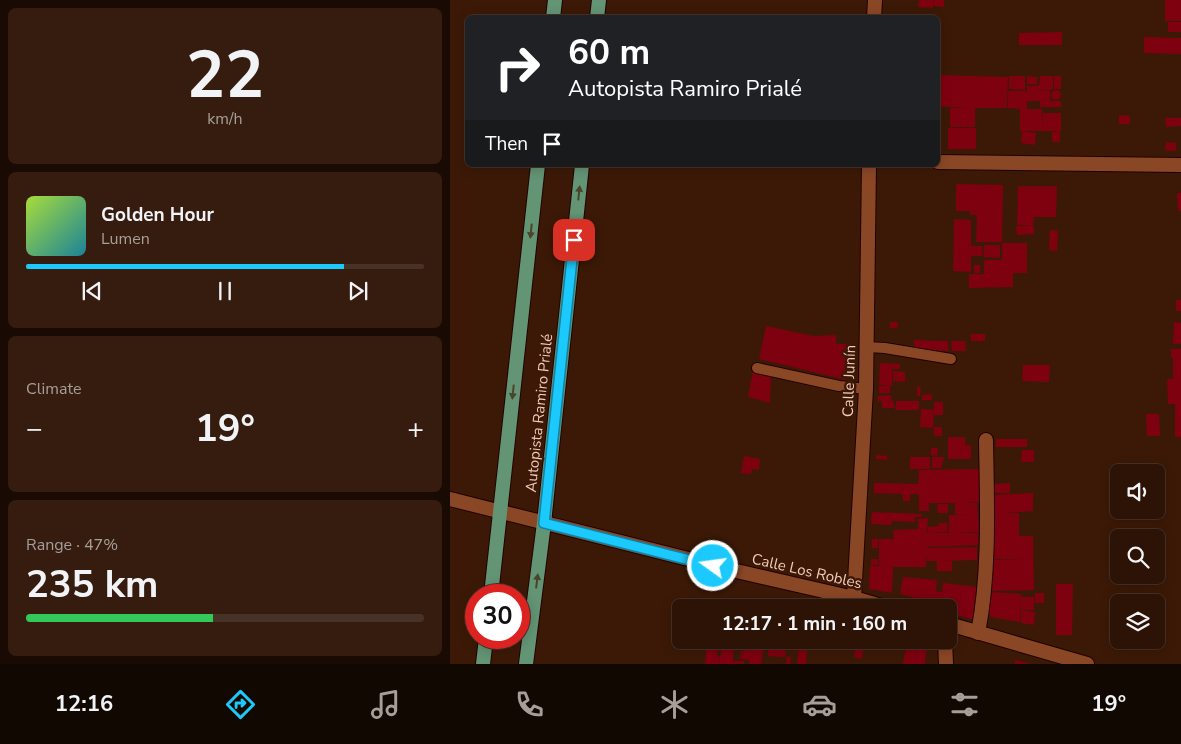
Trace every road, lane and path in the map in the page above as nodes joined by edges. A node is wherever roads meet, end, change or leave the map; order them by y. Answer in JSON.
{"nodes":[{"id":1,"x":555,"y":0,"type":"edge"},
{"id":2,"x":599,"y":0,"type":"edge"},
{"id":3,"x":875,"y":0,"type":"edge"},
{"id":4,"x":553,"y":15,"type":"edge"},
{"id":5,"x":597,"y":15,"type":"edge"},
{"id":6,"x":874,"y":15,"type":"edge"},
{"id":7,"x":940,"y":162,"type":"edge"},
{"id":8,"x":1181,"y":165,"type":"edge"},
{"id":9,"x":538,"y":167,"type":"edge"},
{"id":10,"x":582,"y":167,"type":"edge"},
{"id":11,"x":869,"y":167,"type":"edge"},
{"id":12,"x":867,"y":347,"type":"junction"},
{"id":13,"x":951,"y":359,"type":"dead end"},
{"id":14,"x":757,"y":368,"type":"dead end"},
{"id":15,"x":866,"y":389,"type":"junction"},
{"id":16,"x":986,"y":440,"type":"dead end"},
{"id":17,"x":450,"y":498,"type":"edge"},
{"id":18,"x":501,"y":512,"type":"junction"},
{"id":19,"x":544,"y":523,"type":"junction"},
{"id":20,"x":492,"y":584,"type":"edge"},
{"id":21,"x":854,"y":598,"type":"junction"},
{"id":22,"x":857,"y":599,"type":"edge"},
{"id":23,"x":957,"y":626,"type":"edge"},
{"id":24,"x":978,"y":633,"type":"junction"},
{"id":25,"x":485,"y":649,"type":"edge"},
{"id":26,"x":945,"y":649,"type":"edge"},
{"id":27,"x":483,"y":664,"type":"edge"},
{"id":28,"x":526,"y":664,"type":"edge"},
{"id":29,"x":946,"y":664,"type":"edge"},
{"id":30,"x":1087,"y":664,"type":"edge"}],
"edges":[{"from":1,"to":4,"type":"highway"},
{"from":2,"to":5,"type":"highway"},
{"from":3,"to":6,"type":"street"},
{"from":7,"to":8,"type":"street"},
{"from":9,"to":18,"type":"highway","name":"Autopista Ramiro Prialé","one_way":true},
{"from":19,"to":10,"type":"highway","name":"Autopista Ramiro Prialé","one_way":true},
{"from":11,"to":12,"type":"street","name":"Calle Junín"},
{"from":12,"to":13,"type":"lane"},
{"from":12,"to":15,"type":"street","name":"Calle Junín"},
{"from":14,"to":15,"type":"lane"},
{"from":15,"to":21,"type":"street","name":"Calle Junín"},
{"from":16,"to":24,"type":"street"},
{"from":17,"to":18,"type":"street","name":"Calle Los Robles"},
{"from":18,"to":19,"type":"street","name":"Calle Los Robles"},
{"from":18,"to":20,"type":"highway","name":"Autopista Ramiro Prialé"},
{"from":19,"to":21,"type":"street","name":"Calle Los Robles"},
{"from":28,"to":19,"type":"highway","name":"Autopista Ramiro Prialé","one_way":true},
{"from":21,"to":22,"type":"street","name":"Calle Los Robles"},
{"from":23,"to":24,"type":"street"},
{"from":24,"to":30,"type":"street"},
{"from":25,"to":27,"type":"highway"},
{"from":26,"to":29,"type":"street"}]}
